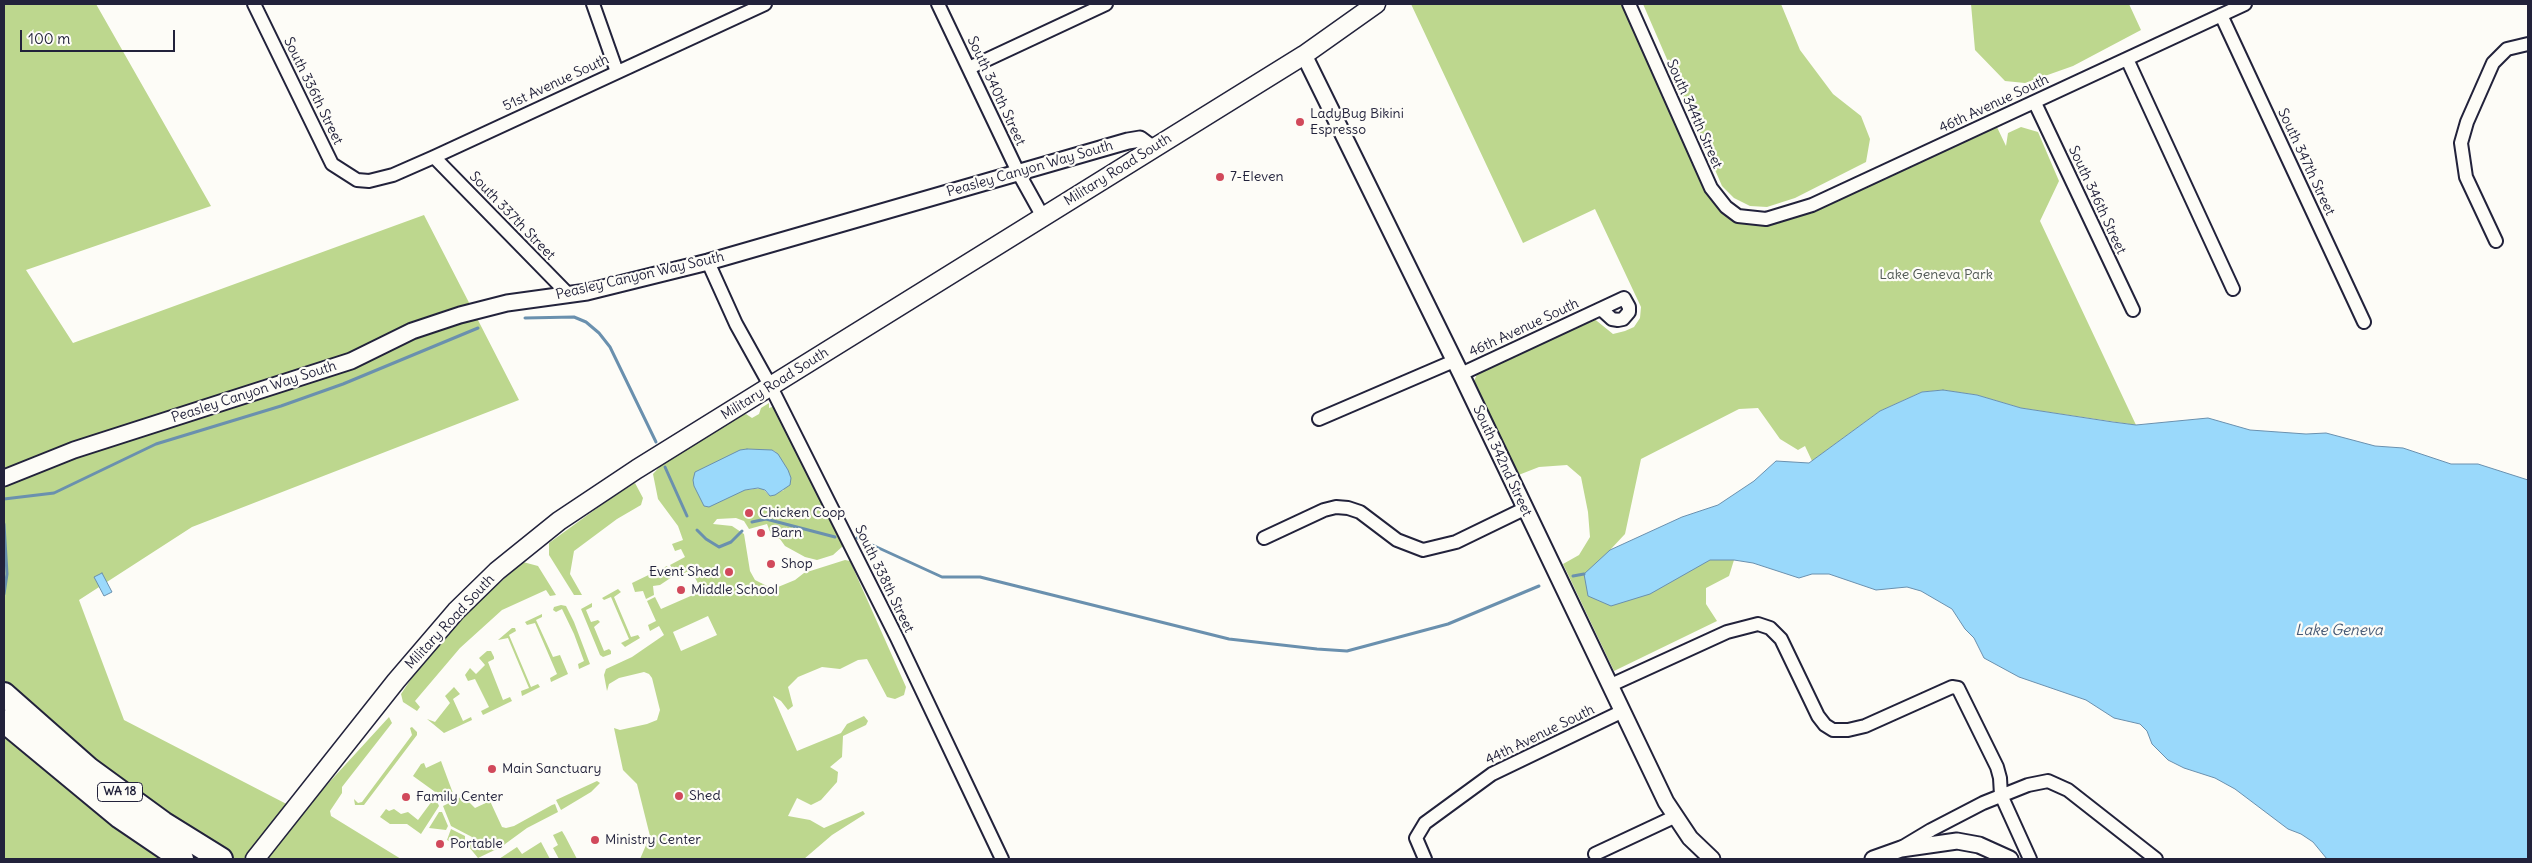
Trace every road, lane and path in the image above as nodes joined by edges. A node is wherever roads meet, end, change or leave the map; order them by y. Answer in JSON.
{"nodes":[{"id":1,"x":254,"y":4,"type":"edge"},
{"id":2,"x":593,"y":4,"type":"edge"},
{"id":3,"x":765,"y":4,"type":"edge"},
{"id":4,"x":938,"y":4,"type":"edge"},
{"id":5,"x":1106,"y":4,"type":"edge"},
{"id":6,"x":1376,"y":4,"type":"edge"},
{"id":7,"x":1629,"y":4,"type":"edge"},
{"id":8,"x":2245,"y":4,"type":"edge"},
{"id":9,"x":2222,"y":15,"type":"junction"},
{"id":10,"x":2528,"y":44,"type":"edge"},
{"id":11,"x":1304,"y":55,"type":"junction"},
{"id":12,"x":2127,"y":59,"type":"junction"},
{"id":13,"x":969,"y":68,"type":"junction"},
{"id":14,"x":617,"y":72,"type":"junction"},
{"id":15,"x":2035,"y":102,"type":"junction"},
{"id":16,"x":1152,"y":148,"type":"junction"},
{"id":17,"x":434,"y":157,"type":"junction"},
{"id":18,"x":1018,"y":172,"type":"junction"},
{"id":19,"x":357,"y":180,"type":"joint"},
{"id":20,"x":1043,"y":217,"type":"junction"},
{"id":21,"x":1751,"y":218,"type":"joint"},
{"id":22,"x":2496,"y":240,"type":"dead end"},
{"id":23,"x":708,"y":262,"type":"junction"},
{"id":24,"x":2233,"y":289,"type":"dead end"},
{"id":25,"x":569,"y":296,"type":"junction"},
{"id":26,"x":1601,"y":309,"type":"dead end"},
{"id":27,"x":2133,"y":310,"type":"dead end"},
{"id":28,"x":2364,"y":322,"type":"dead end"},
{"id":29,"x":1458,"y":367,"type":"junction"},
{"id":30,"x":771,"y":387,"type":"junction"},
{"id":31,"x":1319,"y":419,"type":"dead end"},
{"id":32,"x":74,"y":450,"type":"junction"},
{"id":33,"x":4,"y":468,"type":"edge"},
{"id":34,"x":4,"y":478,"type":"edge"},
{"id":35,"x":1524,"y":508,"type":"junction"},
{"id":36,"x":1264,"y":538,"type":"dead end"},
{"id":37,"x":1611,"y":685,"type":"junction"},
{"id":38,"x":4,"y":694,"type":"edge"},
{"id":39,"x":1623,"y":711,"type":"junction"},
{"id":40,"x":15,"y":723,"type":"edge"},
{"id":41,"x":2001,"y":795,"type":"junction"},
{"id":42,"x":1674,"y":817,"type":"junction"},
{"id":43,"x":1900,"y":848,"type":"junction"},
{"id":44,"x":1595,"y":854,"type":"dead end"},
{"id":45,"x":182,"y":859,"type":"edge"},
{"id":46,"x":221,"y":859,"type":"edge"},
{"id":47,"x":255,"y":859,"type":"edge"},
{"id":48,"x":1002,"y":859,"type":"edge"},
{"id":49,"x":1425,"y":859,"type":"edge"},
{"id":50,"x":1712,"y":859,"type":"edge"},
{"id":51,"x":1873,"y":859,"type":"edge"},
{"id":52,"x":2010,"y":859,"type":"edge"},
{"id":53,"x":2030,"y":859,"type":"edge"},
{"id":54,"x":2156,"y":859,"type":"edge"}],
"edges":[{"from":1,"to":19,"type":"street","name":"South 336th Street"},
{"from":2,"to":14,"type":"street"},
{"from":3,"to":14,"type":"street","name":"51st Avenue South"},
{"from":4,"to":13,"type":"street","name":"South 340th Street"},
{"from":5,"to":13,"type":"street"},
{"from":6,"to":11,"type":"main road","name":"Military Road South"},
{"from":7,"to":21,"type":"street","name":"South 344th Street"},
{"from":8,"to":9,"type":"street","name":"46th Avenue South"},
{"from":9,"to":12,"type":"street","name":"46th Avenue South"},
{"from":9,"to":28,"type":"street","name":"South 347th Street"},
{"from":10,"to":22,"type":"street"},
{"from":11,"to":16,"type":"main road","name":"Military Road South"},
{"from":11,"to":29,"type":"street","name":"South 342nd Street"},
{"from":12,"to":15,"type":"street","name":"46th Avenue South"},
{"from":12,"to":24,"type":"street"},
{"from":13,"to":18,"type":"street","name":"South 340th Street"},
{"from":14,"to":17,"type":"street","name":"51st Avenue South"},
{"from":15,"to":21,"type":"street","name":"46th Avenue South"},
{"from":15,"to":27,"type":"street","name":"South 346th Street"},
{"from":16,"to":18,"type":"street","name":"Peasley Canyon Way South"},
{"from":16,"to":20,"type":"main road","name":"Military Road South"},
{"from":17,"to":19,"type":"street","name":"51st Avenue South"},
{"from":17,"to":25,"type":"street","name":"South 337th Street"},
{"from":18,"to":20,"type":"street","name":"South 340th Street"},
{"from":18,"to":23,"type":"street","name":"Peasley Canyon Way South"},
{"from":20,"to":30,"type":"main road","name":"Military Road South"},
{"from":23,"to":25,"type":"street","name":"Peasley Canyon Way South"},
{"from":23,"to":30,"type":"street","name":"South 338th Street"},
{"from":25,"to":32,"type":"street","name":"Peasley Canyon Way South"},
{"from":26,"to":29,"type":"street","name":"46th Avenue South"},
{"from":29,"to":31,"type":"street","name":"46th Avenue South"},
{"from":29,"to":35,"type":"street","name":"South 342nd Street"},
{"from":30,"to":47,"type":"main road","name":"Military Road South"},
{"from":30,"to":48,"type":"street","name":"South 338th Street"},
{"from":32,"to":33,"type":"street","name":"Peasley Canyon Way South"},
{"from":32,"to":34,"type":"street","name":"Peasley Canyon Way South"},
{"from":35,"to":36,"type":"street"},
{"from":35,"to":37,"type":"street","name":"South 342nd Street"},
{"from":37,"to":39,"type":"street","name":"South 342nd Street"},
{"from":37,"to":41,"type":"street"},
{"from":38,"to":40,"type":"highway","number":"WA 18"},
{"from":39,"to":42,"type":"street","name":"South 342nd Street"},
{"from":39,"to":49,"type":"street","name":"44th Avenue South"},
{"from":40,"to":45,"type":"highway","number":"WA 18"},
{"from":40,"to":46,"type":"highway","number":"WA 18"},
{"from":41,"to":43,"type":"street"},
{"from":41,"to":53,"type":"street"},
{"from":41,"to":54,"type":"street"},
{"from":42,"to":44,"type":"street"},
{"from":42,"to":50,"type":"street","name":"South 342nd Street"},
{"from":43,"to":51,"type":"street"},
{"from":43,"to":52,"type":"street"}]}
